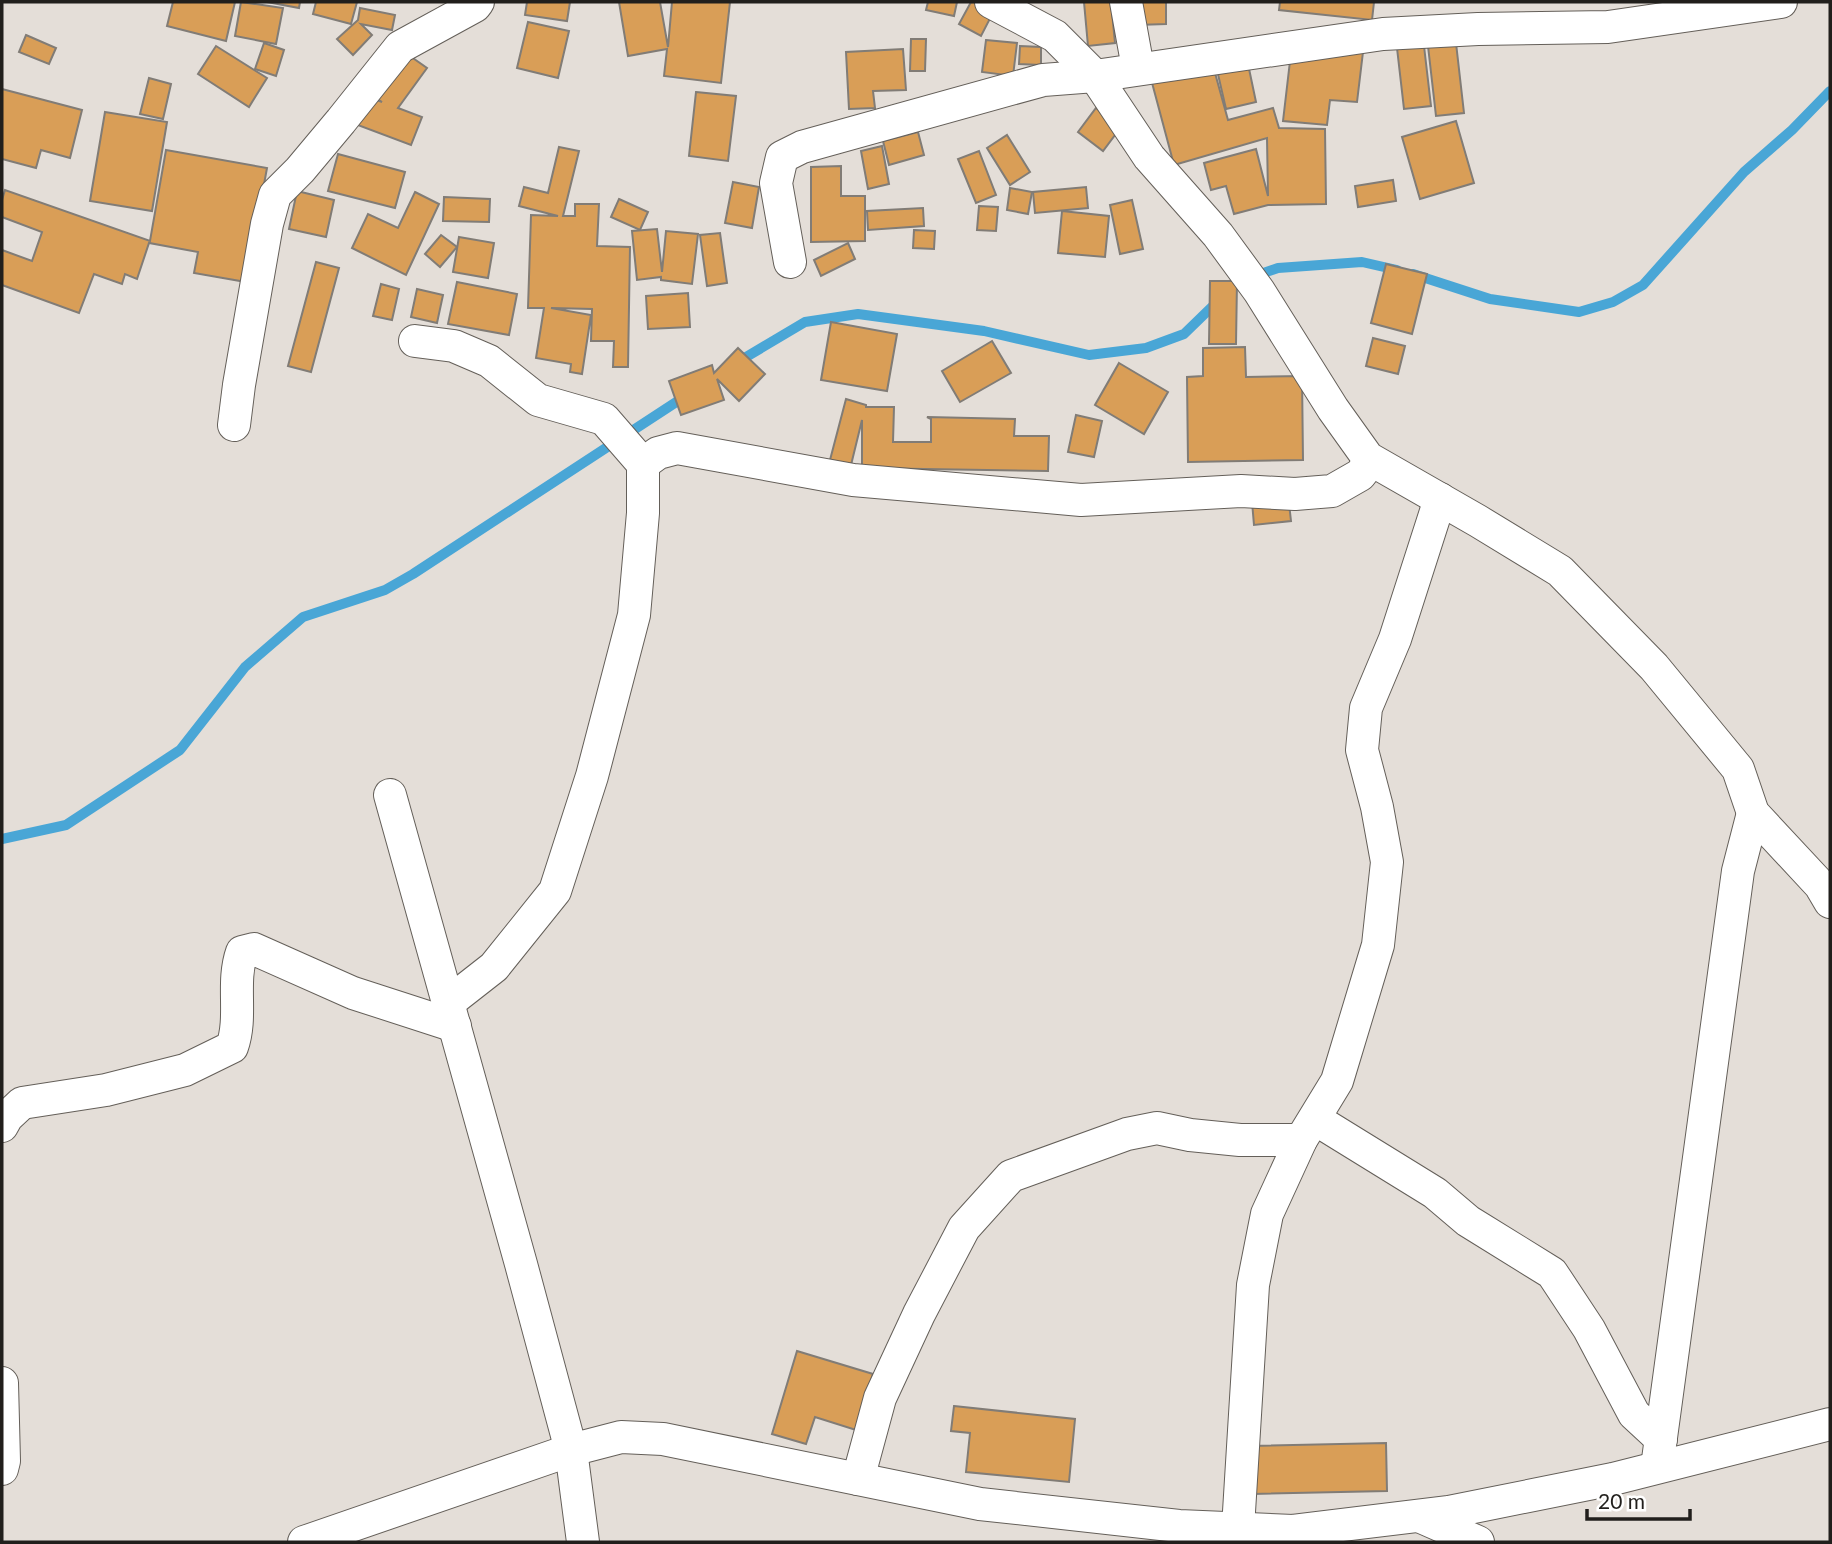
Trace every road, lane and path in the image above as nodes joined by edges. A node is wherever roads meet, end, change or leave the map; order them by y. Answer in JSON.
{"nodes":[{"id":1,"x":478,"y":2,"type":"edge"},
{"id":2,"x":990,"y":2,"type":"edge"},
{"id":3,"x":1126,"y":2,"type":"edge"},
{"id":4,"x":1780,"y":2,"type":"edge"},
{"id":5,"x":1138,"y":68,"type":"junction"},
{"id":6,"x":1095,"y":76,"type":"junction"},
{"id":7,"x":790,"y":261,"type":"dead end"},
{"id":8,"x":415,"y":341,"type":"dead end"},
{"id":9,"x":234,"y":425,"type":"dead end"},
{"id":10,"x":638,"y":460,"type":"junction"},
{"id":11,"x":1371,"y":461,"type":"junction"},
{"id":12,"x":1440,"y":499,"type":"junction"},
{"id":13,"x":390,"y":795,"type":"dead end"},
{"id":14,"x":1753,"y":813,"type":"junction"},
{"id":15,"x":1830,"y":902,"type":"edge"},
{"id":16,"x":451,"y":1014,"type":"junction"},
{"id":17,"x":2,"y":1126,"type":"edge"},
{"id":18,"x":1308,"y":1129,"type":"junction"},
{"id":19,"x":2,"y":1382,"type":"edge"},
{"id":20,"x":1830,"y":1424,"type":"edge"},
{"id":21,"x":570,"y":1450,"type":"junction"},
{"id":22,"x":1659,"y":1453,"type":"junction"},
{"id":23,"x":3,"y":1464,"type":"edge"},
{"id":24,"x":858,"y":1479,"type":"junction"},
{"id":25,"x":1419,"y":1516,"type":"junction"},
{"id":26,"x":1238,"y":1528,"type":"junction"},
{"id":27,"x":1293,"y":1536,"type":"edge"},
{"id":28,"x":304,"y":1542,"type":"edge"},
{"id":29,"x":583,"y":1542,"type":"edge"},
{"id":30,"x":1478,"y":1542,"type":"edge"}],
"edges":[{"from":1,"to":9,"type":"street"},
{"from":2,"to":6,"type":"street"},
{"from":3,"to":5,"type":"street"},
{"from":4,"to":5,"type":"street"},
{"from":5,"to":6,"type":"street"},
{"from":6,"to":7,"type":"street"},
{"from":6,"to":11,"type":"street"},
{"from":8,"to":10,"type":"street"},
{"from":10,"to":11,"type":"street"},
{"from":10,"to":16,"type":"street"},
{"from":11,"to":12,"type":"street"},
{"from":12,"to":14,"type":"street"},
{"from":12,"to":18,"type":"street"},
{"from":13,"to":16,"type":"street"},
{"from":14,"to":15,"type":"street"},
{"from":14,"to":22,"type":"street"},
{"from":16,"to":17,"type":"street"},
{"from":16,"to":21,"type":"street"},
{"from":18,"to":22,"type":"street"},
{"from":18,"to":24,"type":"street"},
{"from":18,"to":26,"type":"street"},
{"from":19,"to":23,"type":"street"},
{"from":20,"to":22,"type":"street"},
{"from":21,"to":24,"type":"street"},
{"from":21,"to":28,"type":"street"},
{"from":21,"to":29,"type":"street"},
{"from":22,"to":25,"type":"street"},
{"from":24,"to":26,"type":"street"},
{"from":25,"to":27,"type":"street"},
{"from":25,"to":30,"type":"street"},
{"from":26,"to":27,"type":"street"}]}
